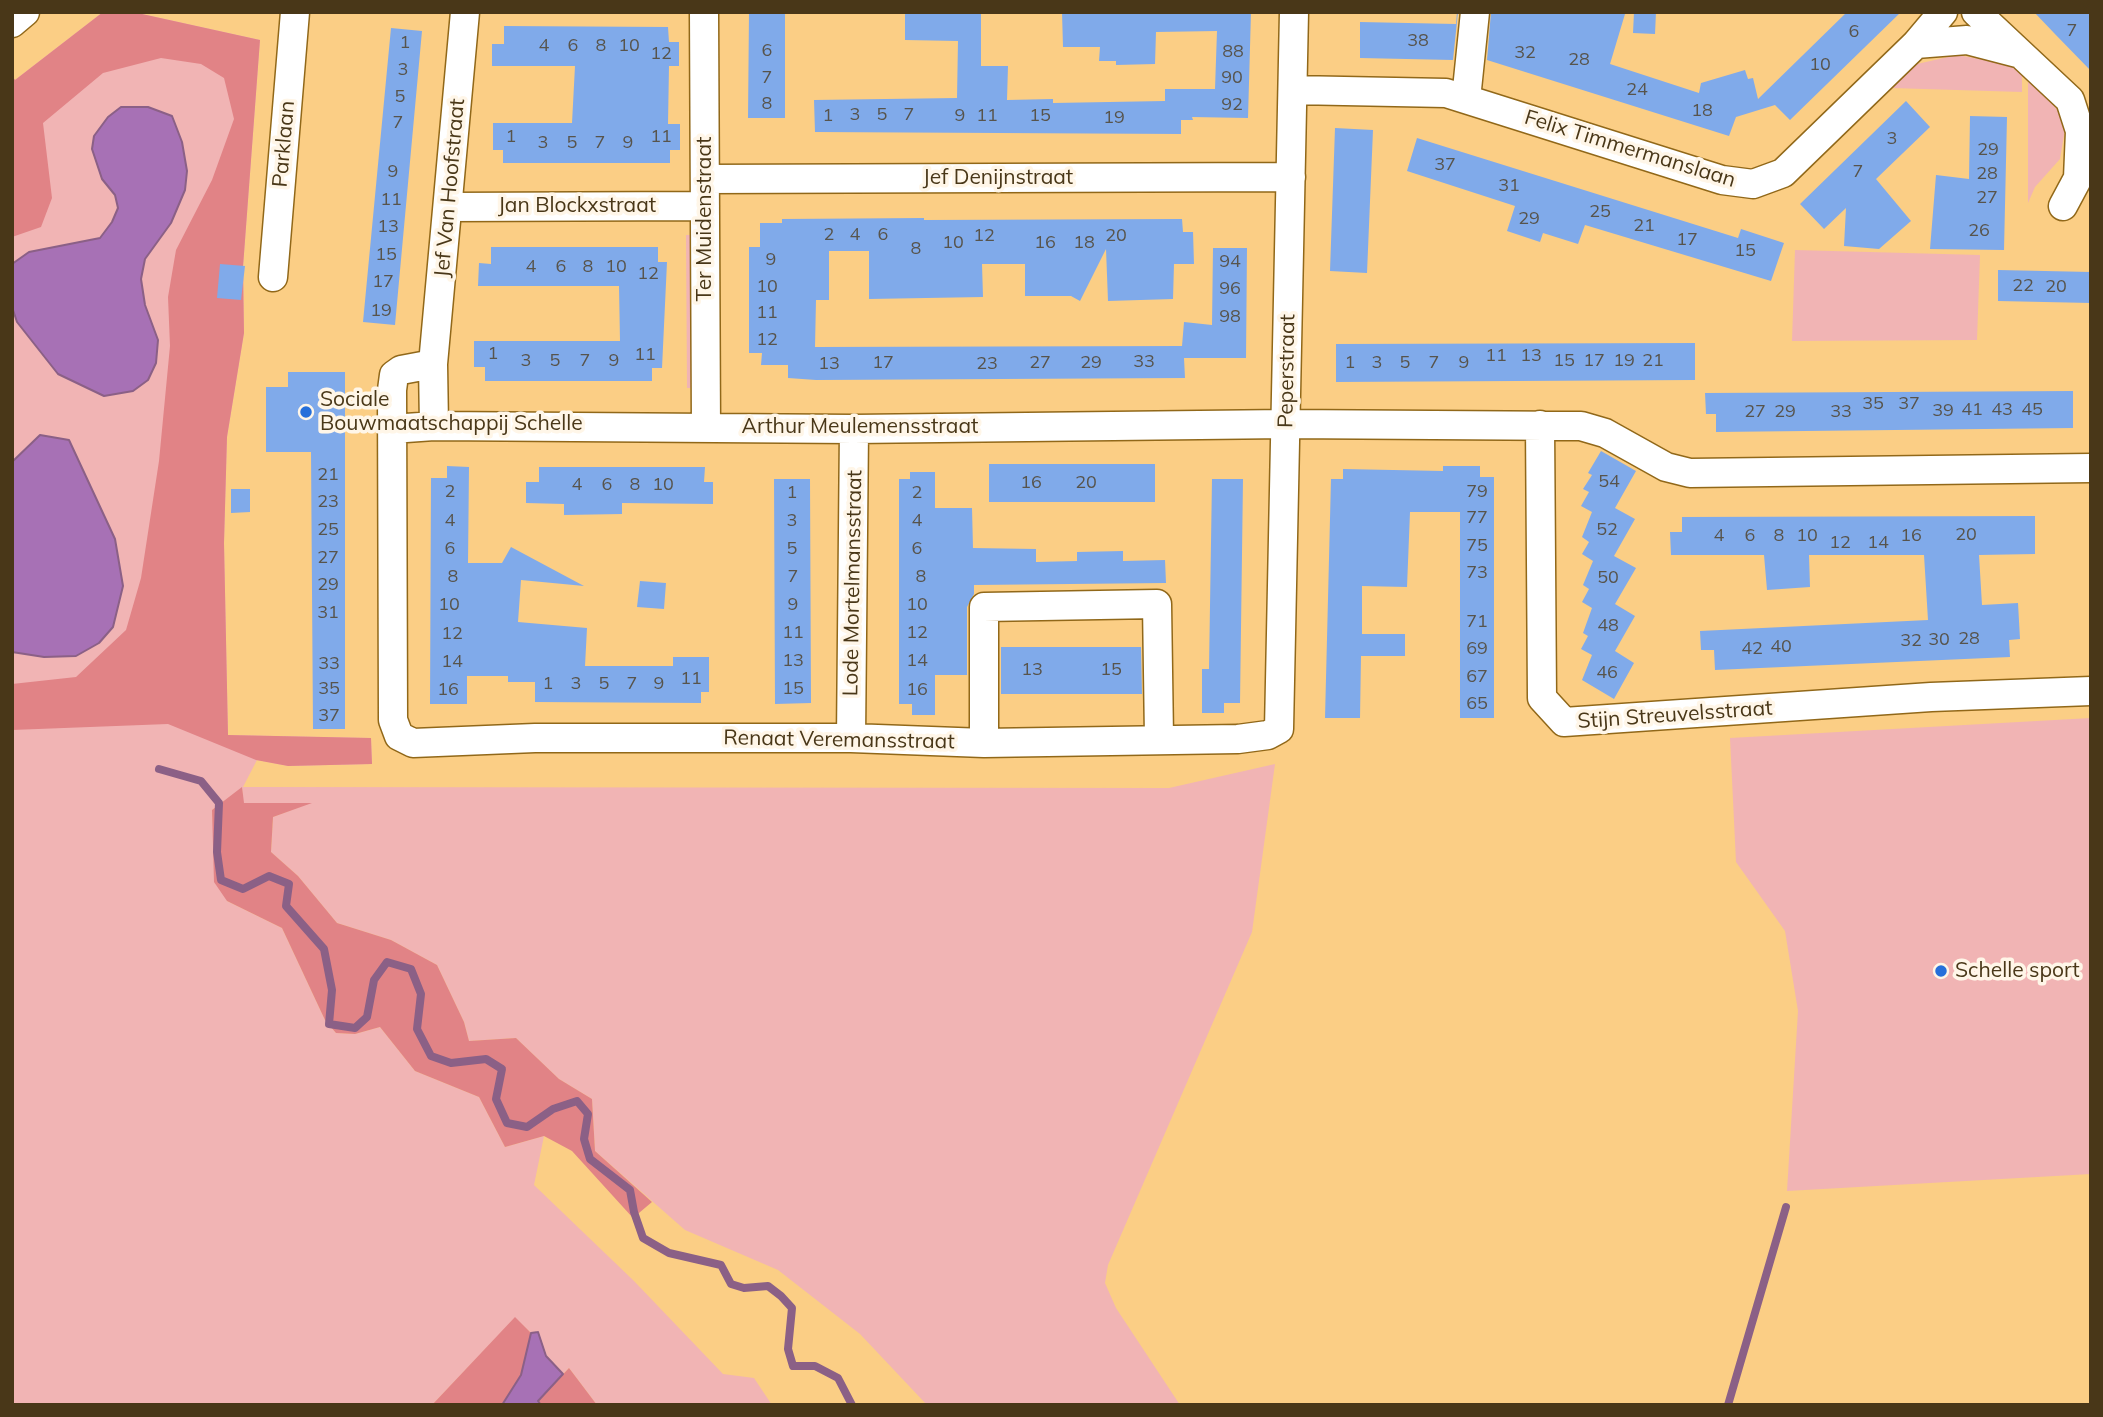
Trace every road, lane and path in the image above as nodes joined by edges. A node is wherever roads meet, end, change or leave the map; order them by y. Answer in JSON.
{"nodes":[{"id":1,"x":24,"y":12,"type":"edge"},
{"id":2,"x":295,"y":12,"type":"edge"},
{"id":3,"x":466,"y":12,"type":"edge"},
{"id":4,"x":704,"y":12,"type":"edge"},
{"id":5,"x":1294,"y":12,"type":"edge"},
{"id":6,"x":1475,"y":12,"type":"edge"},
{"id":7,"x":1943,"y":12,"type":"edge"},
{"id":8,"x":1976,"y":12,"type":"edge"},
{"id":9,"x":12,"y":23,"type":"edge"},
{"id":10,"x":1916,"y":44,"type":"junction"},
{"id":11,"x":2021,"y":54,"type":"junction"},
{"id":12,"x":1293,"y":90,"type":"junction"},
{"id":13,"x":1466,"y":99,"type":"junction"},
{"id":14,"x":1291,"y":177,"type":"junction"},
{"id":15,"x":705,"y":193,"type":"junction"},
{"id":16,"x":2063,"y":206,"type":"dead end"},
{"id":17,"x":449,"y":207,"type":"junction"},
{"id":18,"x":273,"y":277,"type":"dead end"},
{"id":19,"x":433,"y":364,"type":"junction"},
{"id":20,"x":1286,"y":424,"type":"junction"},
{"id":21,"x":1540,"y":425,"type":"junction"},
{"id":22,"x":434,"y":426,"type":"junction"},
{"id":23,"x":706,"y":427,"type":"junction"},
{"id":24,"x":392,"y":429,"type":"junction"},
{"id":25,"x":854,"y":429,"type":"junction"},
{"id":26,"x":2091,"y":468,"type":"edge"},
{"id":27,"x":2091,"y":691,"type":"edge"},
{"id":28,"x":1279,"y":729,"type":"joint"},
{"id":29,"x":851,"y":738,"type":"junction"},
{"id":30,"x":1159,"y":738,"type":"junction"},
{"id":31,"x":984,"y":743,"type":"junction"}],
"edges":[{"from":1,"to":9,"type":"street"},
{"from":2,"to":18,"type":"street","name":"Parklaan"},
{"from":3,"to":17,"type":"street","name":"Jef Van Hoofstraat"},
{"from":4,"to":15,"type":"street","name":"Ter Muidenstraat"},
{"from":5,"to":12,"type":"street","name":"Peperstraat"},
{"from":6,"to":13,"type":"street"},
{"from":7,"to":10,"type":"street","name":"Felix Timmermanslaan"},
{"from":8,"to":11,"type":"street"},
{"from":10,"to":11,"type":"street"},
{"from":10,"to":13,"type":"street","name":"Felix Timmermanslaan"},
{"from":11,"to":16,"type":"street"},
{"from":12,"to":13,"type":"street","name":"Felix Timmermanslaan"},
{"from":12,"to":14,"type":"street","name":"Peperstraat"},
{"from":14,"to":15,"type":"street","name":"Jef Denijnstraat"},
{"from":14,"to":20,"type":"street","name":"Peperstraat"},
{"from":15,"to":17,"type":"street","name":"Jan Blockxstraat"},
{"from":15,"to":23,"type":"street","name":"Ter Muidenstraat"},
{"from":17,"to":19,"type":"street","name":"Jef Van Hoofstraat"},
{"from":19,"to":22,"type":"street","name":"Jef Van Hoofstraat"},
{"from":19,"to":24,"type":"street"},
{"from":20,"to":21,"type":"street"},
{"from":20,"to":25,"type":"street","name":"Arthur Meulemensstraat"},
{"from":20,"to":28,"type":"street","name":"Peperstraat"},
{"from":21,"to":26,"type":"street"},
{"from":21,"to":27,"type":"street","name":"Stijn Streuvelsstraat"},
{"from":22,"to":23,"type":"street","name":"Arthur Meulemensstraat"},
{"from":22,"to":24,"type":"street"},
{"from":23,"to":25,"type":"street","name":"Arthur Meulemensstraat"},
{"from":24,"to":29,"type":"street","name":"Renaat Veremansstraat"},
{"from":25,"to":29,"type":"street","name":"Lode Mortelmansstraat"},
{"from":28,"to":30,"type":"street","name":"Renaat Veremansstraat"},
{"from":29,"to":31,"type":"street","name":"Renaat Veremansstraat"},
{"from":30,"to":31,"type":"street","name":"Renaat Veremansstraat"},
{"from":30,"to":31,"type":"street"}]}
